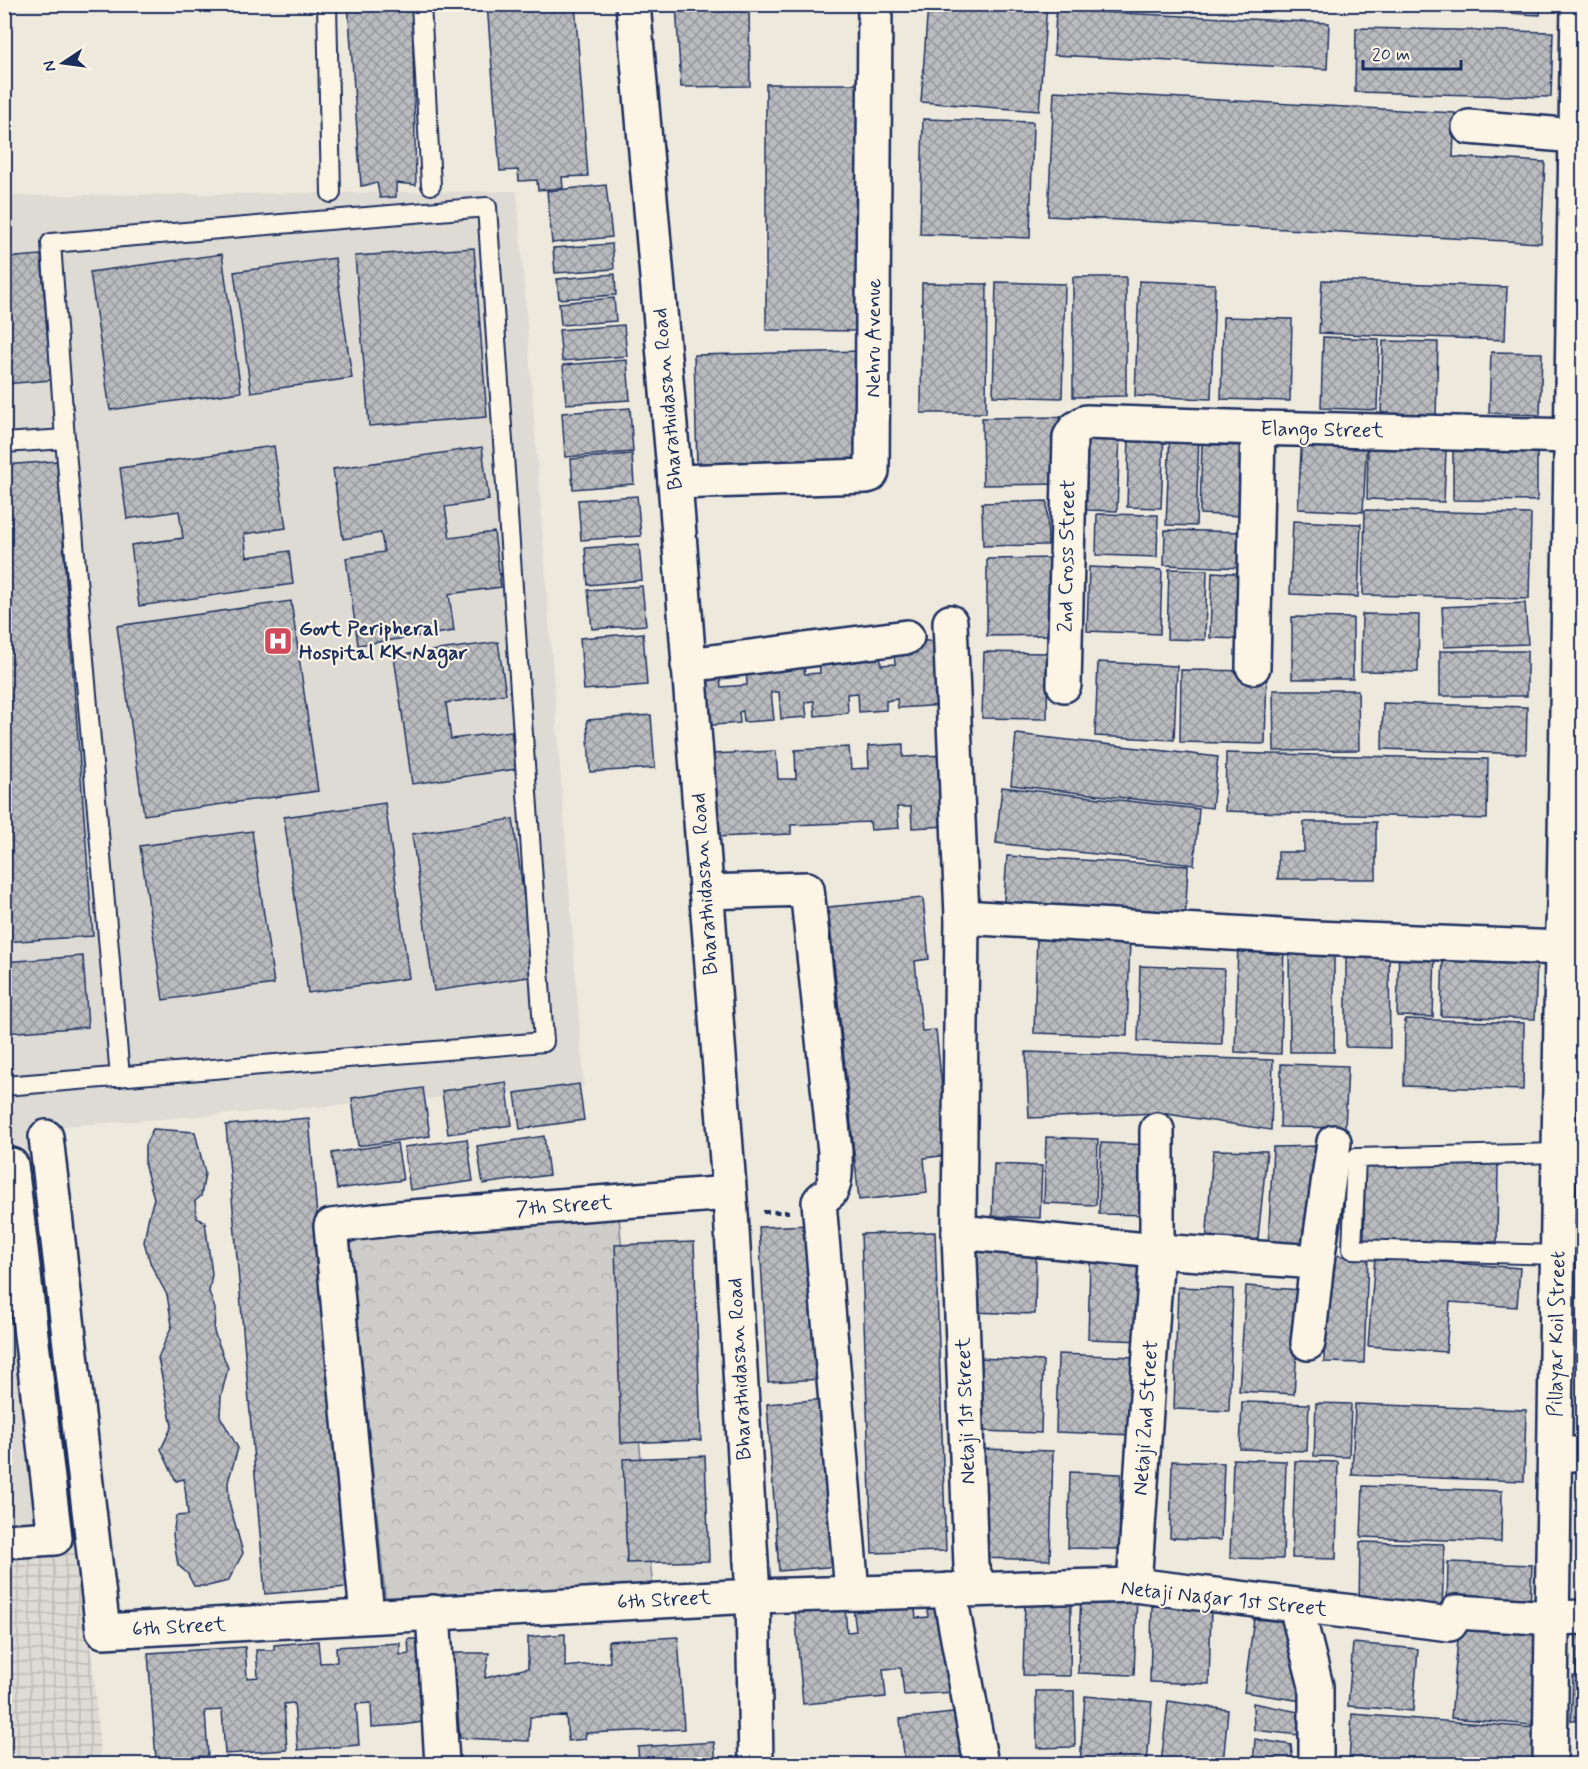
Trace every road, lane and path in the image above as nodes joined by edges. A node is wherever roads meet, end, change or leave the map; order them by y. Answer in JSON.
{"nodes":[{"id":1,"x":327,"y":4,"type":"edge"},
{"id":2,"x":422,"y":4,"type":"edge"},
{"id":3,"x":633,"y":4,"type":"edge"},
{"id":4,"x":875,"y":4,"type":"edge"},
{"id":5,"x":1578,"y":4,"type":"edge"},
{"id":6,"x":1468,"y":127,"type":"dead end"},
{"id":7,"x":1576,"y":136,"type":"junction"},
{"id":8,"x":432,"y":185,"type":"dead end"},
{"id":9,"x":331,"y":193,"type":"dead end"},
{"id":10,"x":1579,"y":255,"type":"edge"},
{"id":11,"x":1578,"y":402,"type":"edge"},
{"id":12,"x":1258,"y":428,"type":"junction"},
{"id":13,"x":1075,"y":429,"type":"joint"},
{"id":14,"x":1572,"y":436,"type":"junction"},
{"id":15,"x":65,"y":439,"type":"junction"},
{"id":16,"x":4,"y":443,"type":"edge"},
{"id":17,"x":675,"y":482,"type":"junction"},
{"id":18,"x":1576,"y":552,"type":"edge"},
{"id":19,"x":950,"y":622,"type":"dead end"},
{"id":20,"x":907,"y":637,"type":"dead end"},
{"id":21,"x":688,"y":665,"type":"junction"},
{"id":22,"x":1576,"y":665,"type":"edge"},
{"id":23,"x":1253,"y":667,"type":"dead end"},
{"id":24,"x":1064,"y":685,"type":"dead end"},
{"id":25,"x":706,"y":892,"type":"junction"},
{"id":26,"x":1574,"y":904,"type":"edge"},
{"id":27,"x":962,"y":917,"type":"junction"},
{"id":28,"x":1562,"y":948,"type":"junction"},
{"id":29,"x":1572,"y":1058,"type":"edge"},
{"id":30,"x":120,"y":1077,"type":"junction"},
{"id":31,"x":4,"y":1086,"type":"edge"},
{"id":32,"x":1157,"y":1130,"type":"dead end"},
{"id":33,"x":46,"y":1137,"type":"dead end"},
{"id":34,"x":1334,"y":1143,"type":"dead end"},
{"id":35,"x":1560,"y":1153,"type":"junction"},
{"id":36,"x":4,"y":1166,"type":"edge"},
{"id":37,"x":730,"y":1203,"type":"junction"},
{"id":38,"x":819,"y":1212,"type":"junction"},
{"id":39,"x":959,"y":1232,"type":"junction"},
{"id":40,"x":1157,"y":1251,"type":"junction"},
{"id":41,"x":1558,"y":1255,"type":"junction"},
{"id":42,"x":1317,"y":1262,"type":"junction"},
{"id":43,"x":1308,"y":1343,"type":"dead end"},
{"id":44,"x":1569,"y":1454,"type":"edge"},
{"id":45,"x":4,"y":1541,"type":"edge"},
{"id":46,"x":1134,"y":1585,"type":"junction"},
{"id":47,"x":981,"y":1589,"type":"junction"},
{"id":48,"x":949,"y":1590,"type":"junction"},
{"id":49,"x":852,"y":1592,"type":"junction"},
{"id":50,"x":753,"y":1596,"type":"junction"},
{"id":51,"x":1296,"y":1606,"type":"junction"},
{"id":52,"x":433,"y":1612,"type":"junction"},
{"id":53,"x":367,"y":1616,"type":"junction"},
{"id":54,"x":1568,"y":1618,"type":"edge"},
{"id":55,"x":442,"y":1764,"type":"edge"},
{"id":56,"x":756,"y":1764,"type":"edge"},
{"id":57,"x":981,"y":1764,"type":"edge"},
{"id":58,"x":1316,"y":1764,"type":"edge"},
{"id":59,"x":1550,"y":1764,"type":"edge"}],
"edges":[{"from":1,"to":9,"type":"lane"},
{"from":2,"to":8,"type":"lane"},
{"from":3,"to":17,"type":"street","name":"Bharathidasan Road"},
{"from":4,"to":17,"type":"street","name":"Nehru Avenue"},
{"from":5,"to":7,"type":"street","name":"Pillayar Koil Street"},
{"from":6,"to":7,"type":"street"},
{"from":7,"to":10,"type":"street","name":"Pillayar Koil Street"},
{"from":10,"to":11,"type":"street","name":"Pillayar Koil Street"},
{"from":11,"to":14,"type":"street","name":"Pillayar Koil Street"},
{"from":12,"to":13,"type":"street","name":"Elango Street"},
{"from":12,"to":14,"type":"street","name":"Elango Street"},
{"from":12,"to":23,"type":"street"},
{"from":13,"to":24,"type":"street","name":"2nd Cross Street"},
{"from":14,"to":18,"type":"street","name":"Pillayar Koil Street"},
{"from":15,"to":16,"type":"lane"},
{"from":15,"to":30,"type":"lane"},
{"from":15,"to":30,"type":"lane"},
{"from":17,"to":21,"type":"street","name":"Bharathidasan Road"},
{"from":18,"to":22,"type":"street","name":"Pillayar Koil Street"},
{"from":19,"to":27,"type":"street","name":"Netaji 1st Street"},
{"from":20,"to":21,"type":"street"},
{"from":21,"to":25,"type":"street","name":"Bharathidasan Road"},
{"from":22,"to":26,"type":"street","name":"Pillayar Koil Street"},
{"from":25,"to":37,"type":"street","name":"Bharathidasan Road"},
{"from":25,"to":38,"type":"street"},
{"from":26,"to":28,"type":"street","name":"Pillayar Koil Street"},
{"from":27,"to":28,"type":"street"},
{"from":27,"to":39,"type":"street","name":"Netaji 1st Street"},
{"from":28,"to":29,"type":"street","name":"Pillayar Koil Street"},
{"from":29,"to":35,"type":"street","name":"Pillayar Koil Street"},
{"from":30,"to":31,"type":"lane"},
{"from":32,"to":40,"type":"street","name":"Netaji 2nd Street"},
{"from":33,"to":53,"type":"street","name":"6th Street"},
{"from":34,"to":42,"type":"street"},
{"from":35,"to":41,"type":"street","name":"Pillayar Koil Street"},
{"from":35,"to":41,"type":"lane"},
{"from":36,"to":45,"type":"street"},
{"from":37,"to":38,"type":"path"},
{"from":37,"to":50,"type":"street","name":"Bharathidasan Road"},
{"from":37,"to":53,"type":"street","name":"7th Street"},
{"from":38,"to":49,"type":"street"},
{"from":39,"to":40,"type":"street"},
{"from":39,"to":47,"type":"street","name":"Netaji 1st Street"},
{"from":40,"to":42,"type":"street"},
{"from":40,"to":46,"type":"street","name":"Netaji 2nd Street"},
{"from":41,"to":44,"type":"street","name":"Pillayar Koil Street"},
{"from":42,"to":43,"type":"street"},
{"from":44,"to":54,"type":"street","name":"Pillayar Koil Street"},
{"from":46,"to":47,"type":"street","name":"Netaji Nagar 1st Street"},
{"from":46,"to":51,"type":"street","name":"Netaji Nagar 1st Street"},
{"from":47,"to":48,"type":"street","name":"Netaji Nagar 1st Street"},
{"from":48,"to":49,"type":"street","name":"Netaji Nagar 1st Street"},
{"from":48,"to":57,"type":"street"},
{"from":49,"to":50,"type":"street","name":"6th Street"},
{"from":50,"to":52,"type":"street","name":"6th Street"},
{"from":50,"to":56,"type":"street","name":"Bharathidasan Road"},
{"from":51,"to":54,"type":"street","name":"Netaji Nagar 1st Street"},
{"from":51,"to":58,"type":"street"},
{"from":52,"to":53,"type":"street","name":"6th Street"},
{"from":52,"to":55,"type":"street"},
{"from":54,"to":59,"type":"street","name":"Pillayar Koil Street"}]}
